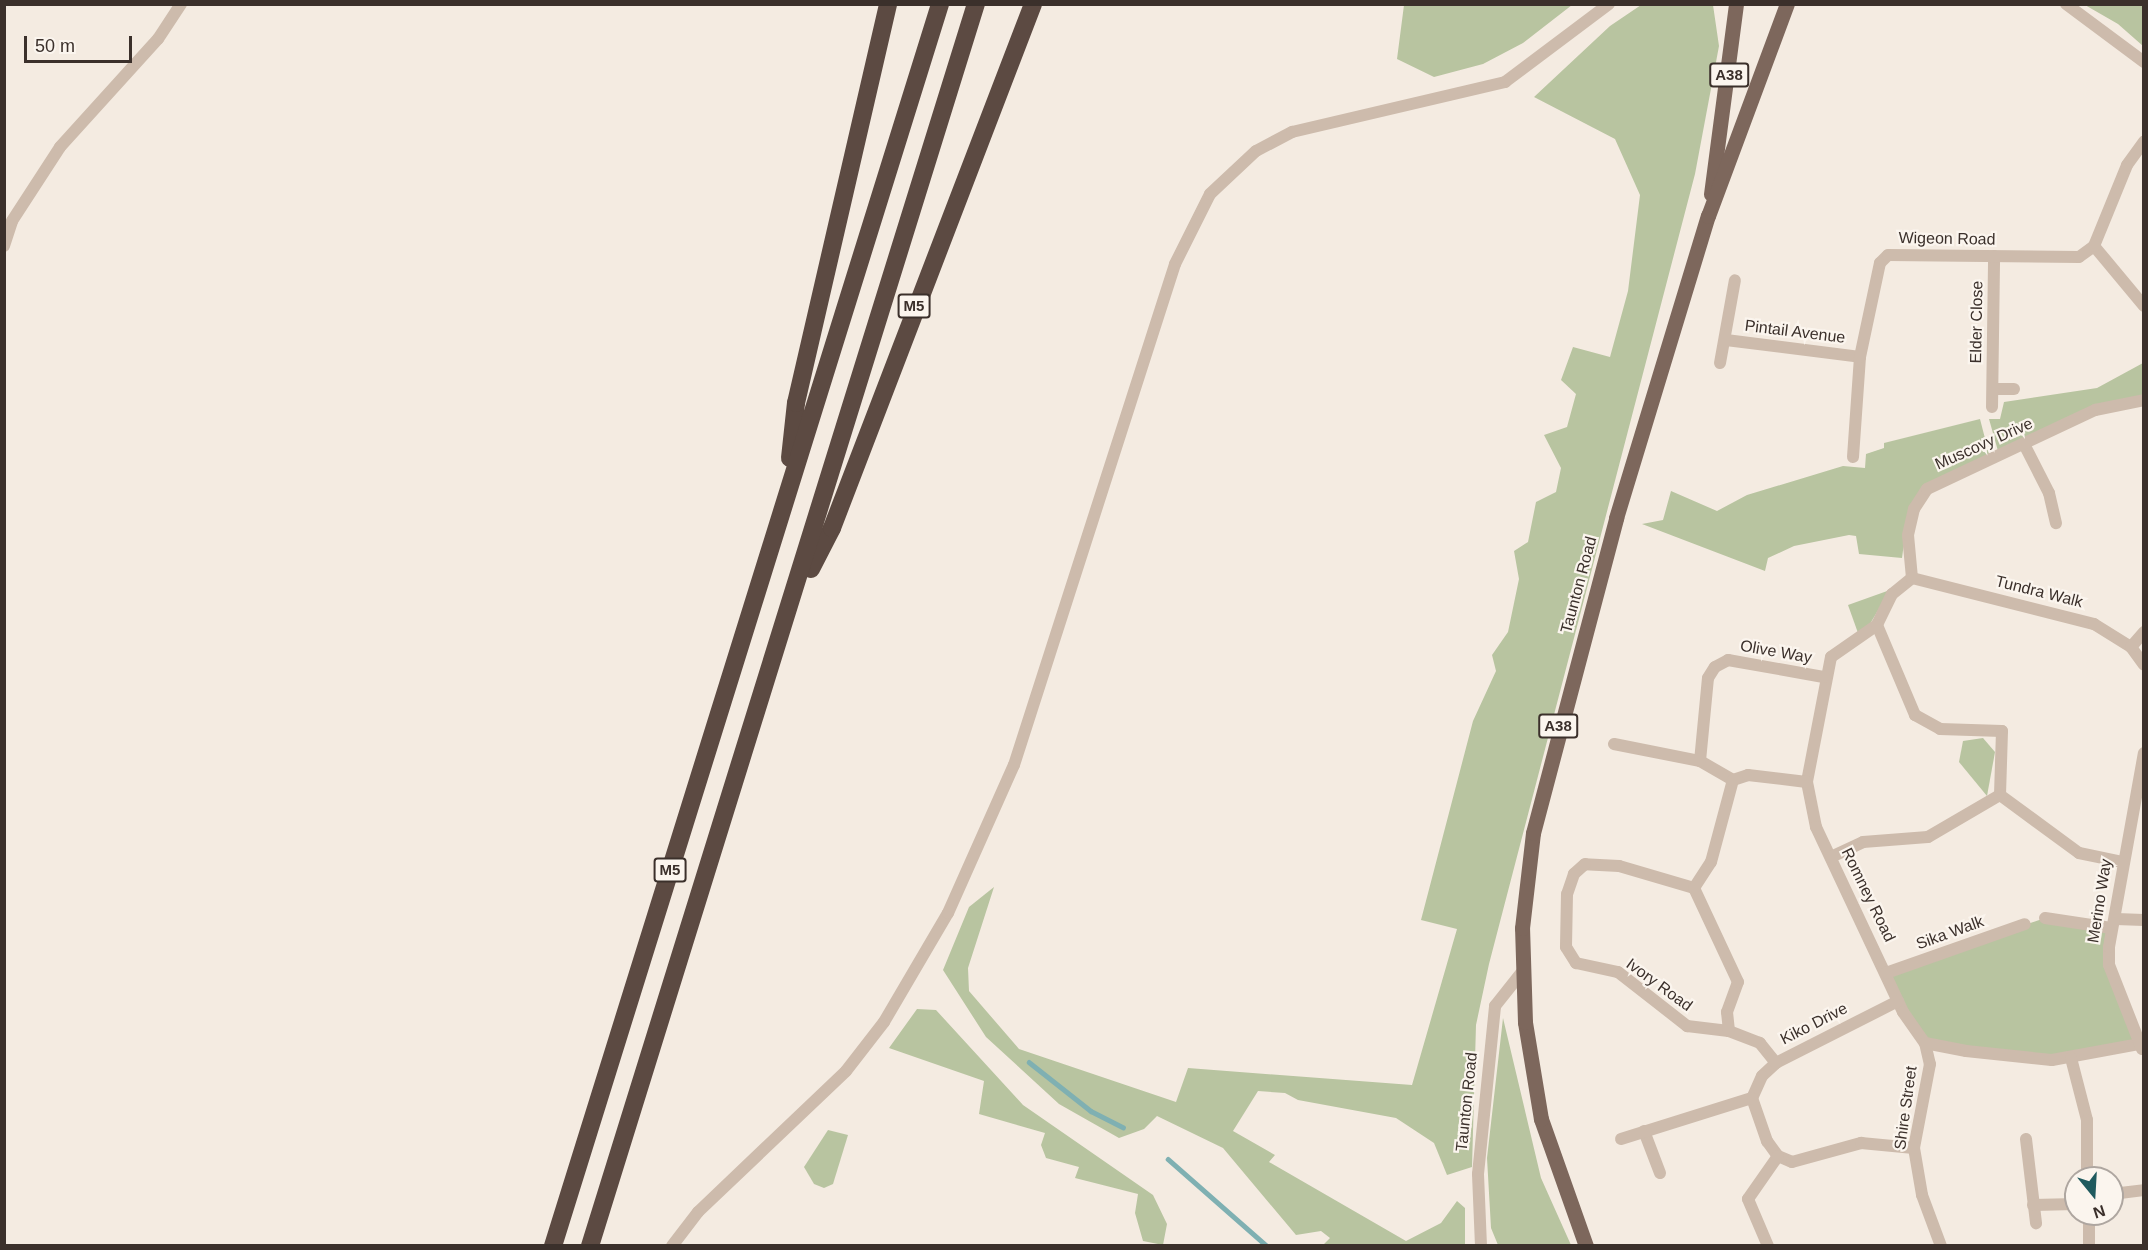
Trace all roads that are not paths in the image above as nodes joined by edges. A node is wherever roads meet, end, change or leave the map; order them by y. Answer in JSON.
{"nodes":[{"id":1,"x":181,"y":4,"type":"edge"},
{"id":2,"x":888,"y":4,"type":"edge"},
{"id":3,"x":940,"y":4,"type":"edge"},
{"id":4,"x":976,"y":4,"type":"edge"},
{"id":5,"x":1033,"y":4,"type":"edge"},
{"id":6,"x":1609,"y":4,"type":"edge"},
{"id":7,"x":1736,"y":4,"type":"edge"},
{"id":8,"x":1787,"y":4,"type":"edge"},
{"id":9,"x":2066,"y":4,"type":"edge"},
{"id":10,"x":2144,"y":62,"type":"edge"},
{"id":11,"x":2144,"y":142,"type":"edge"},
{"id":12,"x":1708,"y":216,"type":"junction"},
{"id":13,"x":8,"y":219,"type":"edge"},
{"id":14,"x":4,"y":246,"type":"edge"},
{"id":15,"x":2094,"y":246,"type":"junction"},
{"id":16,"x":1994,"y":256,"type":"junction"},
{"id":17,"x":1735,"y":280,"type":"dead end"},
{"id":18,"x":2144,"y":306,"type":"edge"},
{"id":19,"x":1726,"y":340,"type":"junction"},
{"id":20,"x":1860,"y":357,"type":"junction"},
{"id":21,"x":1720,"y":363,"type":"dead end"},
{"id":22,"x":1993,"y":389,"type":"junction"},
{"id":23,"x":2014,"y":389,"type":"dead end"},
{"id":24,"x":2144,"y":400,"type":"edge"},
{"id":25,"x":1992,"y":407,"type":"dead end"},
{"id":26,"x":2024,"y":444,"type":"junction"},
{"id":27,"x":1853,"y":457,"type":"dead end"},
{"id":28,"x":785,"y":495,"type":"junction"},
{"id":29,"x":2056,"y":523,"type":"dead end"},
{"id":30,"x":1912,"y":578,"type":"junction"},
{"id":31,"x":791,"y":606,"type":"junction"},
{"id":32,"x":1877,"y":625,"type":"junction"},
{"id":33,"x":2144,"y":632,"type":"edge"},
{"id":34,"x":2131,"y":647,"type":"junction"},
{"id":35,"x":2144,"y":664,"type":"edge"},
{"id":36,"x":1823,"y":678,"type":"junction"},
{"id":37,"x":1614,"y":744,"type":"dead end"},
{"id":38,"x":2144,"y":753,"type":"edge"},
{"id":39,"x":1700,"y":761,"type":"junction"},
{"id":40,"x":1733,"y":780,"type":"junction"},
{"id":41,"x":1807,"y":782,"type":"junction"},
{"id":42,"x":2000,"y":795,"type":"junction"},
{"id":43,"x":2138,"y":805,"type":"edge"},
{"id":44,"x":1831,"y":857,"type":"junction"},
{"id":45,"x":2123,"y":862,"type":"junction"},
{"id":46,"x":1694,"y":888,"type":"junction"},
{"id":47,"x":2045,"y":918,"type":"dead end"},
{"id":48,"x":2144,"y":921,"type":"edge"},
{"id":49,"x":2114,"y":923,"type":"junction"},
{"id":50,"x":2025,"y":924,"type":"dead end"},
{"id":51,"x":1522,"y":972,"type":"junction"},
{"id":52,"x":1886,"y":973,"type":"junction"},
{"id":53,"x":1898,"y":1001,"type":"junction"},
{"id":54,"x":1729,"y":1031,"type":"junction"},
{"id":55,"x":1925,"y":1043,"type":"junction"},
{"id":56,"x":2141,"y":1047,"type":"edge"},
{"id":57,"x":2072,"y":1058,"type":"junction"},
{"id":58,"x":1776,"y":1063,"type":"junction"},
{"id":59,"x":1753,"y":1093,"type":"junction"},
{"id":60,"x":1644,"y":1131,"type":"junction"},
{"id":61,"x":2026,"y":1138,"type":"dead end"},
{"id":62,"x":1621,"y":1139,"type":"dead end"},
{"id":63,"x":1914,"y":1148,"type":"junction"},
{"id":64,"x":1778,"y":1156,"type":"junction"},
{"id":65,"x":2087,"y":1166,"type":"edge"},
{"id":66,"x":1660,"y":1173,"type":"dead end"},
{"id":67,"x":2144,"y":1190,"type":"edge"},
{"id":68,"x":2124,"y":1192,"type":"edge"},
{"id":69,"x":2064,"y":1204,"type":"edge"},
{"id":70,"x":2033,"y":1205,"type":"junction"},
{"id":71,"x":2036,"y":1222,"type":"dead end"},
{"id":72,"x":2089,"y":1226,"type":"edge"},
{"id":73,"x":554,"y":1245,"type":"edge"},
{"id":74,"x":590,"y":1245,"type":"edge"},
{"id":75,"x":672,"y":1245,"type":"edge"},
{"id":76,"x":1481,"y":1245,"type":"edge"},
{"id":77,"x":1586,"y":1245,"type":"edge"},
{"id":78,"x":1768,"y":1245,"type":"edge"},
{"id":79,"x":1941,"y":1245,"type":"edge"},
{"id":80,"x":2089,"y":1245,"type":"edge"}],
"edges":[{"from":1,"to":13,"type":"street"},
{"from":2,"to":28,"type":"highway","number":"M5"},
{"from":3,"to":28,"type":"highway","number":"M5"},
{"from":4,"to":31,"type":"highway","number":"M5"},
{"from":5,"to":31,"type":"highway","number":"M5"},
{"from":6,"to":75,"type":"street"},
{"from":7,"to":12,"type":"main road","name":"Taunton Road","number":"A38"},
{"from":8,"to":12,"type":"main road","name":"Taunton Road","number":"A38"},
{"from":9,"to":10,"type":"street"},
{"from":11,"to":15,"type":"street"},
{"from":12,"to":51,"type":"main road","name":"Taunton Road","number":"A38"},
{"from":13,"to":14,"type":"street"},
{"from":15,"to":16,"type":"street","name":"Wigeon Road"},
{"from":15,"to":18,"type":"street"},
{"from":16,"to":20,"type":"street","name":"Wigeon Road"},
{"from":16,"to":22,"type":"street","name":"Elder Close"},
{"from":17,"to":19,"type":"street","name":"Pintail Avenue"},
{"from":19,"to":20,"type":"street","name":"Pintail Avenue"},
{"from":19,"to":21,"type":"street","name":"Pintail Avenue"},
{"from":20,"to":27,"type":"street","name":"Wigeon Road"},
{"from":22,"to":23,"type":"street"},
{"from":22,"to":25,"type":"street","name":"Elder Close"},
{"from":24,"to":26,"type":"street","name":"Muscovy Drive"},
{"from":26,"to":29,"type":"street"},
{"from":26,"to":30,"type":"street","name":"Muscovy Drive"},
{"from":28,"to":73,"type":"highway","number":"M5"},
{"from":30,"to":32,"type":"street"},
{"from":30,"to":34,"type":"street","name":"Tundra Walk"},
{"from":31,"to":74,"type":"highway","number":"M5"},
{"from":32,"to":36,"type":"street","name":"Romney Road"},
{"from":32,"to":42,"type":"street"},
{"from":33,"to":34,"type":"street"},
{"from":34,"to":35,"type":"street","name":"Tundra Walk"},
{"from":36,"to":39,"type":"street","name":"Olive Way"},
{"from":36,"to":41,"type":"street","name":"Romney Road"},
{"from":37,"to":39,"type":"street"},
{"from":38,"to":43,"type":"street","name":"Merino Way"},
{"from":39,"to":40,"type":"street"},
{"from":40,"to":41,"type":"street"},
{"from":40,"to":46,"type":"street"},
{"from":41,"to":44,"type":"street","name":"Romney Road"},
{"from":42,"to":44,"type":"street"},
{"from":42,"to":45,"type":"street"},
{"from":43,"to":45,"type":"street","name":"Merino Way"},
{"from":44,"to":52,"type":"street","name":"Romney Road"},
{"from":45,"to":49,"type":"street","name":"Merino Way"},
{"from":46,"to":54,"type":"street"},
{"from":46,"to":54,"type":"street","name":"Ivory Road"},
{"from":47,"to":49,"type":"street"},
{"from":48,"to":49,"type":"street"},
{"from":49,"to":56,"type":"street","name":"Merino Way"},
{"from":50,"to":52,"type":"street","name":"Sika Walk"},
{"from":51,"to":76,"type":"street","name":"Taunton Road"},
{"from":51,"to":77,"type":"main road","name":"Taunton Road","number":"A38"},
{"from":52,"to":53,"type":"street","name":"Romney Road"},
{"from":53,"to":55,"type":"street","name":"Romney Road"},
{"from":53,"to":58,"type":"street","name":"Kiko Drive"},
{"from":54,"to":58,"type":"street"},
{"from":55,"to":57,"type":"street"},
{"from":55,"to":63,"type":"street","name":"Shire Street"},
{"from":56,"to":57,"type":"street"},
{"from":57,"to":65,"type":"street"},
{"from":58,"to":59,"type":"street","name":"Kiko Drive"},
{"from":59,"to":60,"type":"street"},
{"from":59,"to":64,"type":"street"},
{"from":60,"to":62,"type":"street"},
{"from":60,"to":66,"type":"street"},
{"from":61,"to":70,"type":"street"},
{"from":63,"to":64,"type":"street"},
{"from":63,"to":79,"type":"street","name":"Shire Street"},
{"from":64,"to":78,"type":"street"},
{"from":67,"to":68,"type":"street"},
{"from":69,"to":70,"type":"street"},
{"from":70,"to":71,"type":"street"},
{"from":72,"to":80,"type":"street"}]}
